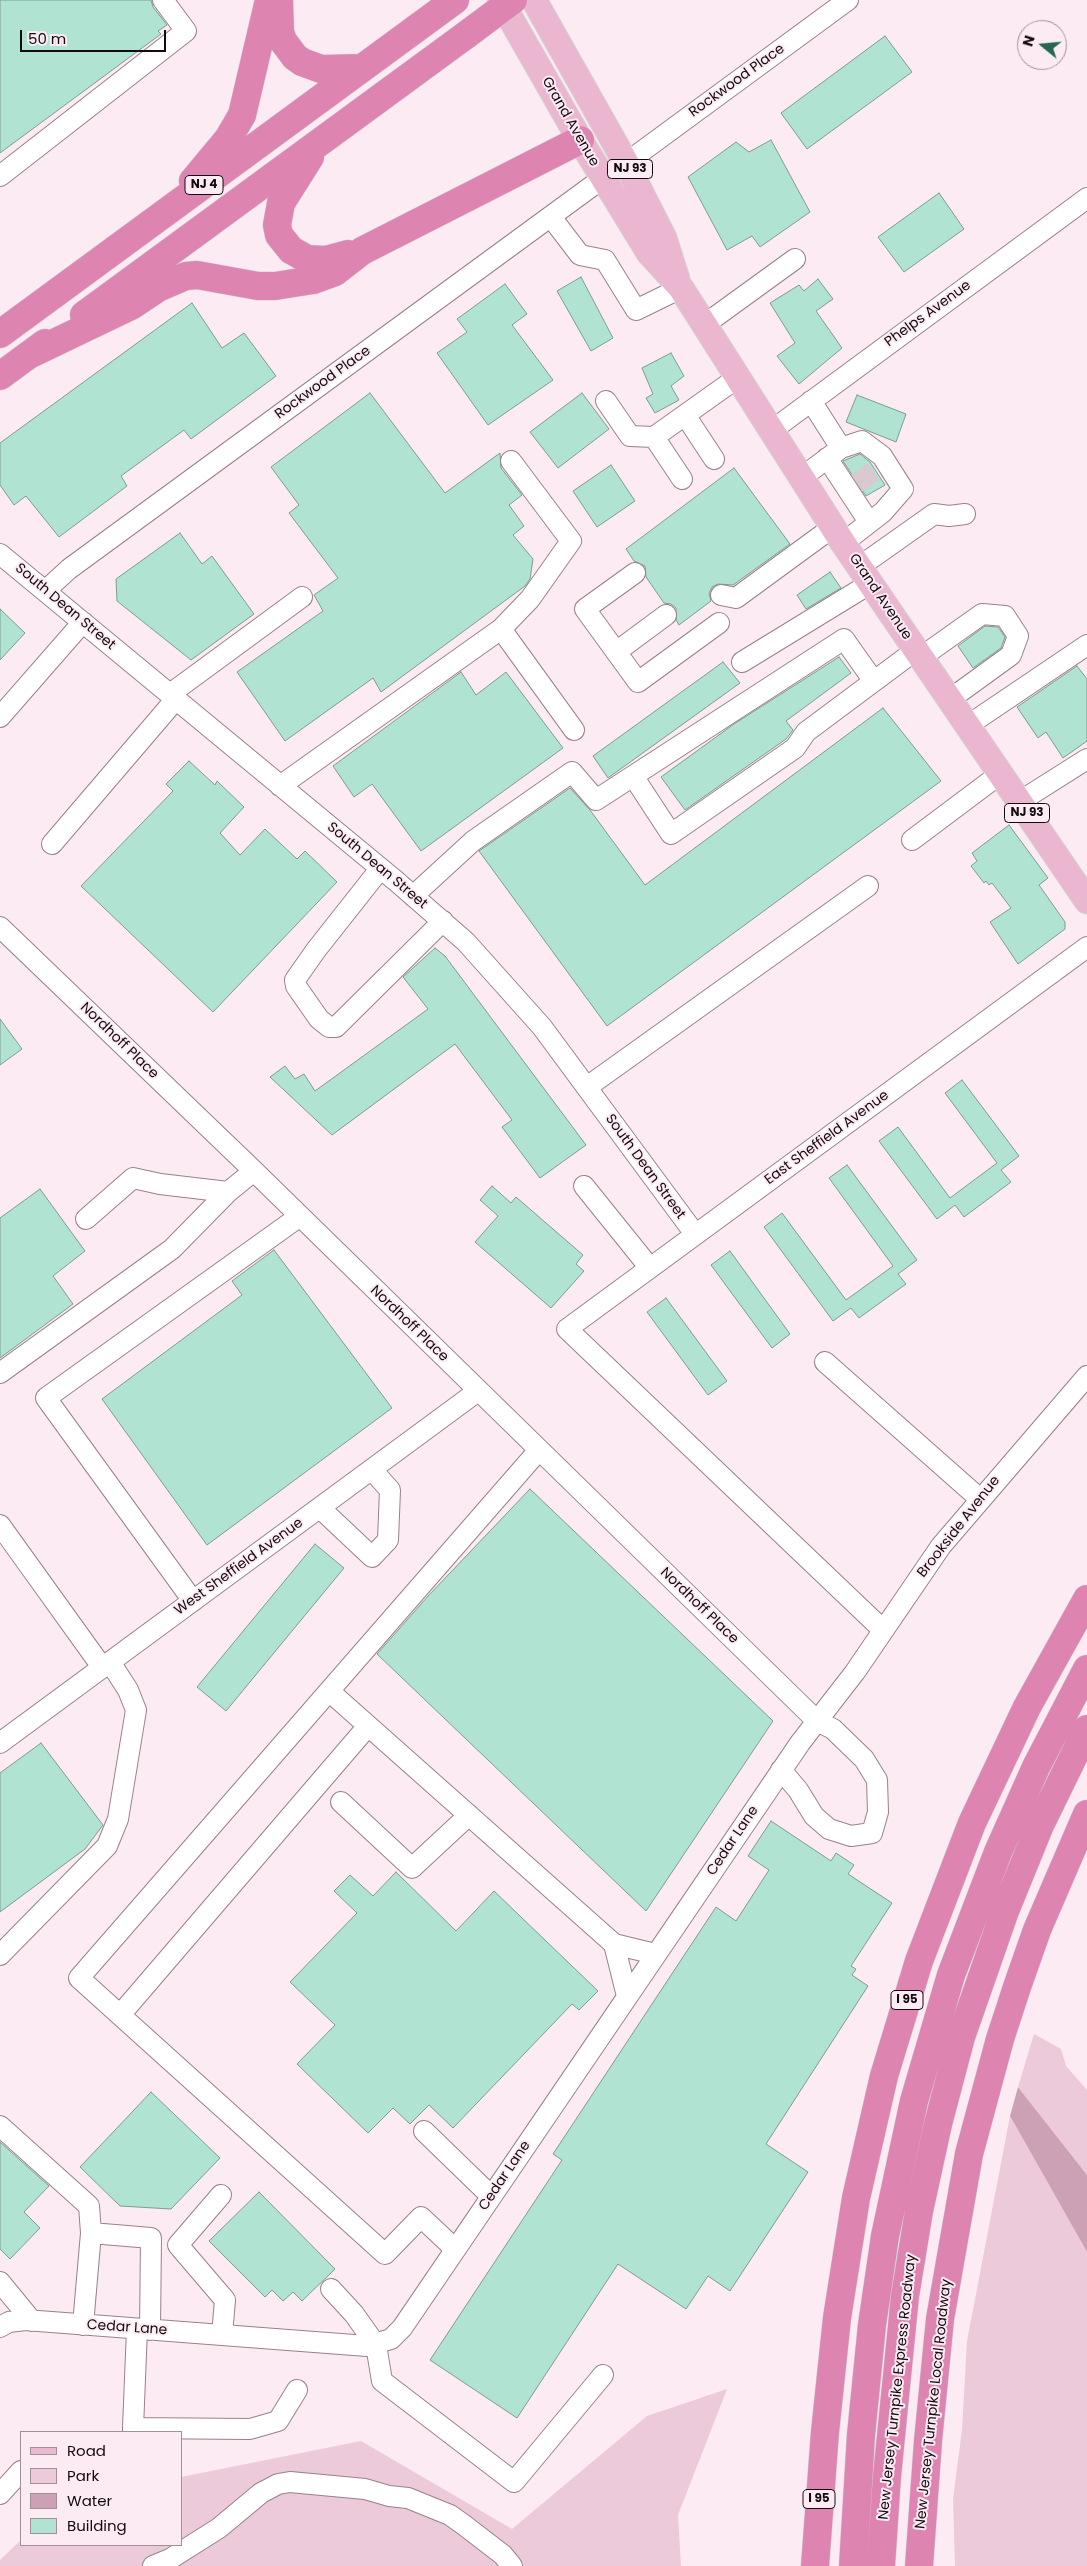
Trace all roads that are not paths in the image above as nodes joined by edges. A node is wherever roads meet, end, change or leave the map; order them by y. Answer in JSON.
{"nodes":[{"id":1,"x":163,"y":0,"type":"edge"},
{"id":2,"x":269,"y":0,"type":"edge"},
{"id":3,"x":279,"y":0,"type":"edge"},
{"id":4,"x":500,"y":0,"type":"edge"},
{"id":5,"x":513,"y":0,"type":"edge"},
{"id":6,"x":534,"y":0,"type":"edge"},
{"id":7,"x":848,"y":0,"type":"edge"},
{"id":8,"x":454,"y":1,"type":"edge"},
{"id":9,"x":362,"y":68,"type":"junction"},
{"id":10,"x":580,"y":140,"type":"junction"},
{"id":11,"x":319,"y":143,"type":"junction"},
{"id":12,"x":626,"y":162,"type":"junction"},
{"id":13,"x":0,"y":176,"type":"edge"},
{"id":14,"x":603,"y":178,"type":"junction"},
{"id":15,"x":1087,"y":198,"type":"edge"},
{"id":16,"x":168,"y":210,"type":"junction"},
{"id":17,"x":551,"y":217,"type":"junction"},
{"id":18,"x":362,"y":251,"type":"junction"},
{"id":19,"x":795,"y":260,"type":"dead end"},
{"id":20,"x":681,"y":288,"type":"junction"},
{"id":21,"x":704,"y":325,"type":"junction"},
{"id":22,"x":0,"y":334,"type":"edge"},
{"id":23,"x":31,"y":354,"type":"junction"},
{"id":24,"x":0,"y":376,"type":"edge"},
{"id":25,"x":737,"y":378,"type":"junction"},
{"id":26,"x":606,"y":401,"type":"dead end"},
{"id":27,"x":811,"y":401,"type":"junction"},
{"id":28,"x":685,"y":415,"type":"junction"},
{"id":29,"x":770,"y":431,"type":"junction"},
{"id":30,"x":654,"y":437,"type":"junction"},
{"id":31,"x":834,"y":453,"type":"junction"},
{"id":32,"x":714,"y":459,"type":"dead end"},
{"id":33,"x":511,"y":461,"type":"dead end"},
{"id":34,"x":801,"y":478,"type":"junction"},
{"id":35,"x":682,"y":479,"type":"dead end"},
{"id":36,"x":965,"y":514,"type":"dead end"},
{"id":37,"x":869,"y":522,"type":"junction"},
{"id":38,"x":838,"y":535,"type":"junction"},
{"id":39,"x":0,"y":554,"type":"edge"},
{"id":40,"x":635,"y":573,"type":"dead end"},
{"id":41,"x":865,"y":575,"type":"junction"},
{"id":42,"x":45,"y":590,"type":"junction"},
{"id":43,"x":721,"y":595,"type":"dead end"},
{"id":44,"x":302,"y":597,"type":"dead end"},
{"id":45,"x":666,"y":615,"type":"dead end"},
{"id":46,"x":83,"y":622,"type":"junction"},
{"id":47,"x":720,"y":624,"type":"dead end"},
{"id":48,"x":501,"y":629,"type":"junction"},
{"id":49,"x":1087,"y":645,"type":"edge"},
{"id":50,"x":616,"y":652,"type":"junction"},
{"id":51,"x":918,"y":654,"type":"junction"},
{"id":52,"x":742,"y":662,"type":"dead end"},
{"id":53,"x":873,"y":680,"type":"junction"},
{"id":54,"x":173,"y":697,"type":"junction"},
{"id":55,"x":949,"y":700,"type":"junction"},
{"id":56,"x":0,"y":717,"type":"edge"},
{"id":57,"x":967,"y":726,"type":"junction"},
{"id":58,"x":574,"y":730,"type":"dead end"},
{"id":59,"x":1087,"y":759,"type":"edge"},
{"id":60,"x":1000,"y":774,"type":"junction"},
{"id":61,"x":633,"y":776,"type":"junction"},
{"id":62,"x":280,"y":786,"type":"junction"},
{"id":63,"x":1019,"y":802,"type":"junction"},
{"id":64,"x":912,"y":840,"type":"dead end"},
{"id":65,"x":52,"y":844,"type":"dead end"},
{"id":66,"x":380,"y":869,"type":"junction"},
{"id":67,"x":868,"y":886,"type":"dead end"},
{"id":68,"x":413,"y":896,"type":"junction"},
{"id":69,"x":1087,"y":901,"type":"edge"},
{"id":70,"x":443,"y":921,"type":"junction"},
{"id":71,"x":0,"y":927,"type":"edge"},
{"id":72,"x":1087,"y":947,"type":"edge"},
{"id":73,"x":587,"y":1087,"type":"junction"},
{"id":74,"x":254,"y":1171,"type":"junction"},
{"id":75,"x":584,"y":1186,"type":"dead end"},
{"id":76,"x":228,"y":1192,"type":"junction"},
{"id":77,"x":300,"y":1216,"type":"junction"},
{"id":78,"x":86,"y":1219,"type":"dead end"},
{"id":79,"x":695,"y":1234,"type":"junction"},
{"id":80,"x":650,"y":1268,"type":"junction"},
{"id":81,"x":825,"y":1362,"type":"dead end"},
{"id":82,"x":0,"y":1373,"type":"edge"},
{"id":83,"x":1087,"y":1376,"type":"edge"},
{"id":84,"x":478,"y":1392,"type":"junction"},
{"id":85,"x":539,"y":1450,"type":"junction"},
{"id":86,"x":373,"y":1471,"type":"junction"},
{"id":87,"x":980,"y":1499,"type":"junction"},
{"id":88,"x":320,"y":1508,"type":"junction"},
{"id":89,"x":0,"y":1525,"type":"edge"},
{"id":90,"x":1087,"y":1599,"type":"edge"},
{"id":91,"x":193,"y":1601,"type":"junction"},
{"id":92,"x":883,"y":1630,"type":"junction"},
{"id":93,"x":106,"y":1665,"type":"junction"},
{"id":94,"x":1087,"y":1669,"type":"edge"},
{"id":95,"x":843,"y":1688,"type":"joint"},
{"id":96,"x":329,"y":1691,"type":"junction"},
{"id":97,"x":817,"y":1721,"type":"junction"},
{"id":98,"x":368,"y":1726,"type":"junction"},
{"id":99,"x":1087,"y":1729,"type":"edge"},
{"id":100,"x":0,"y":1743,"type":"edge"},
{"id":101,"x":781,"y":1770,"type":"junction"},
{"id":102,"x":341,"y":1802,"type":"dead end"},
{"id":103,"x":1087,"y":1814,"type":"edge"},
{"id":104,"x":469,"y":1815,"type":"junction"},
{"id":105,"x":614,"y":1944,"type":"junction"},
{"id":106,"x":656,"y":1954,"type":"junction"},
{"id":107,"x":0,"y":1955,"type":"edge"},
{"id":108,"x":627,"y":1996,"type":"junction"},
{"id":109,"x":120,"y":2015,"type":"junction"},
{"id":110,"x":0,"y":2126,"type":"edge"},
{"id":111,"x":424,"y":2131,"type":"dead end"},
{"id":112,"x":221,"y":2195,"type":"dead end"},
{"id":113,"x":491,"y":2196,"type":"junction"},
{"id":114,"x":91,"y":2233,"type":"junction"},
{"id":115,"x":455,"y":2249,"type":"junction"},
{"id":116,"x":0,"y":2282,"type":"edge"},
{"id":117,"x":331,"y":2289,"type":"dead end"},
{"id":118,"x":32,"y":2321,"type":"junction"},
{"id":119,"x":1,"y":2324,"type":"edge"},
{"id":120,"x":83,"y":2325,"type":"junction"},
{"id":121,"x":143,"y":2329,"type":"junction"},
{"id":122,"x":222,"y":2335,"type":"junction"},
{"id":123,"x":376,"y":2345,"type":"junction"},
{"id":124,"x":603,"y":2375,"type":"dead end"},
{"id":125,"x":297,"y":2390,"type":"dead end"},
{"id":126,"x":133,"y":2430,"type":"edge"},
{"id":127,"x":20,"y":2472,"type":"edge"},
{"id":128,"x":0,"y":2494,"type":"edge"},
{"id":129,"x":153,"y":2566,"type":"edge"},
{"id":130,"x":512,"y":2566,"type":"edge"},
{"id":131,"x":815,"y":2566,"type":"edge"},
{"id":132,"x":853,"y":2566,"type":"edge"},
{"id":133,"x":881,"y":2566,"type":"edge"},
{"id":134,"x":919,"y":2566,"type":"edge"}],
"edges":[{"from":1,"to":13,"type":"street"},
{"from":2,"to":16,"type":"highway"},
{"from":3,"to":9,"type":"highway"},
{"from":4,"to":10,"type":"main road","name":"Grand Avenue","number":"NJ 93"},
{"from":5,"to":11,"type":"highway","number":"NJ 4","bridge":true},
{"from":6,"to":12,"type":"main road","name":"Grand Avenue","number":"NJ 93"},
{"from":7,"to":12,"type":"street","name":"Rockwood Place"},
{"from":8,"to":9,"type":"highway","number":"NJ 4"},
{"from":9,"to":16,"type":"highway","number":"NJ 4"},
{"from":10,"to":14,"type":"main road","name":"Grand Avenue","number":"NJ 93"},
{"from":10,"to":18,"type":"highway"},
{"from":11,"to":18,"type":"highway"},
{"from":11,"to":23,"type":"highway","number":"NJ 4"},
{"from":12,"to":20,"type":"main road","name":"Grand Avenue","number":"NJ 93"},
{"from":14,"to":17,"type":"street","name":"Rockwood Place"},
{"from":14,"to":20,"type":"main road","name":"Grand Avenue","number":"NJ 93"},
{"from":15,"to":27,"type":"street","name":"Phelps Avenue"},
{"from":16,"to":22,"type":"highway","number":"NJ 4"},
{"from":17,"to":20,"type":"street"},
{"from":17,"to":42,"type":"street","name":"Rockwood Place"},
{"from":18,"to":23,"type":"highway"},
{"from":19,"to":21,"type":"street"},
{"from":20,"to":21,"type":"main road","name":"Grand Avenue","number":"NJ 93"},
{"from":21,"to":25,"type":"main road","name":"Grand Avenue","number":"NJ 93"},
{"from":23,"to":24,"type":"highway","number":"NJ 4"},
{"from":25,"to":28,"type":"street"},
{"from":25,"to":29,"type":"main road","name":"Grand Avenue","number":"NJ 93"},
{"from":26,"to":30,"type":"street"},
{"from":27,"to":29,"type":"street","name":"Phelps Avenue"},
{"from":27,"to":31,"type":"street"},
{"from":28,"to":30,"type":"street"},
{"from":28,"to":32,"type":"street"},
{"from":29,"to":34,"type":"main road","name":"Grand Avenue","number":"NJ 93"},
{"from":30,"to":35,"type":"street"},
{"from":31,"to":34,"type":"street"},
{"from":31,"to":37,"type":"street"},
{"from":31,"to":37,"type":"street"},
{"from":33,"to":48,"type":"street"},
{"from":34,"to":38,"type":"main road","name":"Grand Avenue","number":"NJ 93"},
{"from":36,"to":41,"type":"street"},
{"from":37,"to":38,"type":"street"},
{"from":38,"to":41,"type":"main road","name":"Grand Avenue","number":"NJ 93"},
{"from":38,"to":43,"type":"street"},
{"from":39,"to":42,"type":"street","name":"South Dean Street"},
{"from":40,"to":50,"type":"street"},
{"from":41,"to":51,"type":"main road","name":"Grand Avenue","number":"NJ 93"},
{"from":41,"to":52,"type":"street"},
{"from":42,"to":46,"type":"street","name":"South Dean Street"},
{"from":44,"to":54,"type":"street"},
{"from":45,"to":50,"type":"street"},
{"from":46,"to":54,"type":"street","name":"South Dean Street"},
{"from":46,"to":56,"type":"street"},
{"from":47,"to":50,"type":"street"},
{"from":48,"to":58,"type":"street"},
{"from":48,"to":62,"type":"street"},
{"from":49,"to":57,"type":"street"},
{"from":51,"to":53,"type":"street"},
{"from":51,"to":55,"type":"main road","name":"Grand Avenue","number":"NJ 93"},
{"from":51,"to":55,"type":"street"},
{"from":53,"to":61,"type":"street"},
{"from":53,"to":61,"type":"street"},
{"from":54,"to":62,"type":"street","name":"South Dean Street"},
{"from":54,"to":65,"type":"street"},
{"from":55,"to":57,"type":"main road","name":"Grand Avenue","number":"NJ 93"},
{"from":57,"to":60,"type":"main road","name":"Grand Avenue","number":"NJ 93"},
{"from":59,"to":63,"type":"street"},
{"from":60,"to":63,"type":"main road","name":"Grand Avenue","number":"NJ 93"},
{"from":60,"to":64,"type":"street"},
{"from":61,"to":68,"type":"street"},
{"from":62,"to":66,"type":"street","name":"South Dean Street"},
{"from":63,"to":69,"type":"main road","name":"Grand Avenue","number":"NJ 93"},
{"from":66,"to":68,"type":"street","name":"South Dean Street"},
{"from":66,"to":70,"type":"street"},
{"from":67,"to":73,"type":"street"},
{"from":68,"to":70,"type":"street","name":"South Dean Street"},
{"from":70,"to":73,"type":"street","name":"South Dean Street"},
{"from":71,"to":74,"type":"street","name":"Nordhoff Place"},
{"from":72,"to":79,"type":"street","name":"East Sheffield Avenue"},
{"from":73,"to":79,"type":"street","name":"South Dean Street"},
{"from":74,"to":76,"type":"street"},
{"from":74,"to":77,"type":"street","name":"Nordhoff Place"},
{"from":75,"to":80,"type":"street"},
{"from":76,"to":78,"type":"street"},
{"from":76,"to":82,"type":"street"},
{"from":77,"to":84,"type":"street","name":"Nordhoff Place"},
{"from":77,"to":91,"type":"street"},
{"from":79,"to":80,"type":"street","name":"East Sheffield Avenue"},
{"from":80,"to":92,"type":"street","name":"East Sheffield Avenue"},
{"from":81,"to":87,"type":"street"},
{"from":83,"to":87,"type":"street","name":"Brookside Avenue"},
{"from":84,"to":85,"type":"street","name":"Nordhoff Place"},
{"from":84,"to":86,"type":"street","name":"West Sheffield Avenue"},
{"from":85,"to":96,"type":"street"},
{"from":85,"to":97,"type":"street","name":"Nordhoff Place"},
{"from":86,"to":88,"type":"street","name":"West Sheffield Avenue"},
{"from":86,"to":88,"type":"street"},
{"from":87,"to":92,"type":"street","name":"Brookside Avenue"},
{"from":88,"to":91,"type":"street","name":"West Sheffield Avenue"},
{"from":89,"to":93,"type":"street"},
{"from":90,"to":131,"type":"highway","number":"I 95"},
{"from":91,"to":93,"type":"street","name":"West Sheffield Avenue"},
{"from":92,"to":95,"type":"street","name":"Brookside Avenue"},
{"from":93,"to":100,"type":"street","name":"West Sheffield Avenue"},
{"from":93,"to":107,"type":"street"},
{"from":94,"to":132,"type":"highway","name":"New Jersey Turnpike Express Roadway","number":"I 95"},
{"from":95,"to":97,"type":"street","name":"Cedar Lane"},
{"from":96,"to":98,"type":"street"},
{"from":96,"to":109,"type":"street"},
{"from":97,"to":101,"type":"street","name":"Cedar Lane"},
{"from":97,"to":101,"type":"street","name":"Nordhoff Place"},
{"from":98,"to":104,"type":"street"},
{"from":98,"to":109,"type":"street"},
{"from":99,"to":133,"type":"highway","name":"New Jersey Turnpike Express Roadway"},
{"from":101,"to":106,"type":"street","name":"Cedar Lane"},
{"from":102,"to":104,"type":"street"},
{"from":103,"to":134,"type":"highway","name":"New Jersey Turnpike Local Roadway"},
{"from":104,"to":105,"type":"street"},
{"from":105,"to":106,"type":"street"},
{"from":105,"to":108,"type":"street"},
{"from":106,"to":108,"type":"street","name":"Cedar Lane"},
{"from":108,"to":113,"type":"street","name":"Cedar Lane"},
{"from":109,"to":115,"type":"street"},
{"from":110,"to":114,"type":"street"},
{"from":111,"to":113,"type":"street"},
{"from":112,"to":122,"type":"street"},
{"from":113,"to":115,"type":"street","name":"Cedar Lane"},
{"from":114,"to":120,"type":"street"},
{"from":114,"to":121,"type":"street"},
{"from":115,"to":123,"type":"street","name":"Cedar Lane"},
{"from":116,"to":118,"type":"street"},
{"from":117,"to":123,"type":"street"},
{"from":118,"to":119,"type":"street","name":"Cedar Lane"},
{"from":118,"to":120,"type":"street","name":"Cedar Lane"},
{"from":120,"to":121,"type":"street","name":"Cedar Lane"},
{"from":121,"to":122,"type":"street","name":"Cedar Lane"},
{"from":121,"to":126,"type":"street"},
{"from":122,"to":123,"type":"street","name":"Cedar Lane"},
{"from":123,"to":124,"type":"street"},
{"from":125,"to":126,"type":"street"},
{"from":127,"to":128,"type":"street"},
{"from":129,"to":130,"type":"street"}]}
